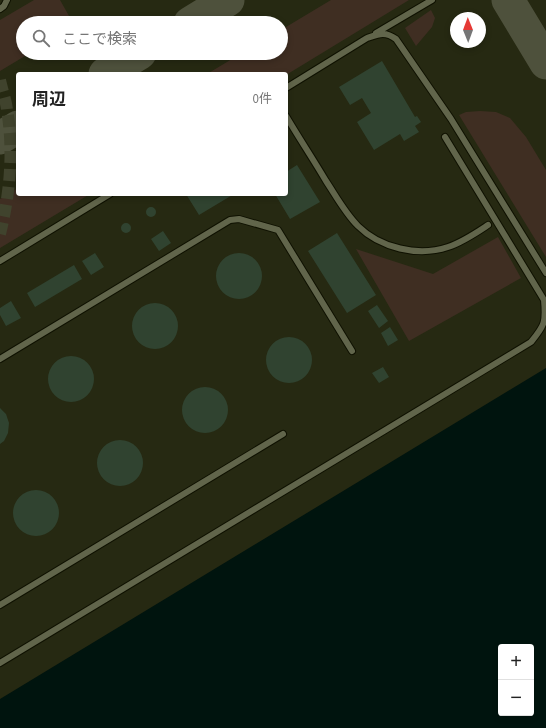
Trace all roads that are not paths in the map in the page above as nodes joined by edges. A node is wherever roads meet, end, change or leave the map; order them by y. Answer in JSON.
{"nodes":[{"id":1,"x":7,"y":0,"type":"edge"},
{"id":2,"x":432,"y":0,"type":"edge"},
{"id":3,"x":0,"y":9,"type":"edge"},
{"id":4,"x":367,"y":38,"type":"junction"},
{"id":5,"x":288,"y":87,"type":"edge"},
{"id":6,"x":288,"y":119,"type":"edge"},
{"id":7,"x":445,"y":137,"type":"dead end"},
{"id":8,"x":107,"y":196,"type":"edge"},
{"id":9,"x":488,"y":225,"type":"dead end"},
{"id":10,"x":0,"y":261,"type":"edge"},
{"id":11,"x":546,"y":273,"type":"edge"},
{"id":12,"x":352,"y":351,"type":"dead end"},
{"id":13,"x":0,"y":359,"type":"edge"},
{"id":14,"x":283,"y":434,"type":"dead end"},
{"id":15,"x":0,"y":605,"type":"edge"},
{"id":16,"x":0,"y":663,"type":"edge"}],
"edges":[{"from":1,"to":3,"type":"lane"},
{"from":2,"to":4,"type":"lane"},
{"from":4,"to":5,"type":"lane"},
{"from":4,"to":11,"type":"lane"},
{"from":6,"to":9,"type":"lane"},
{"from":7,"to":16,"type":"lane"},
{"from":8,"to":10,"type":"lane"},
{"from":12,"to":13,"type":"lane"},
{"from":14,"to":15,"type":"lane"}]}
